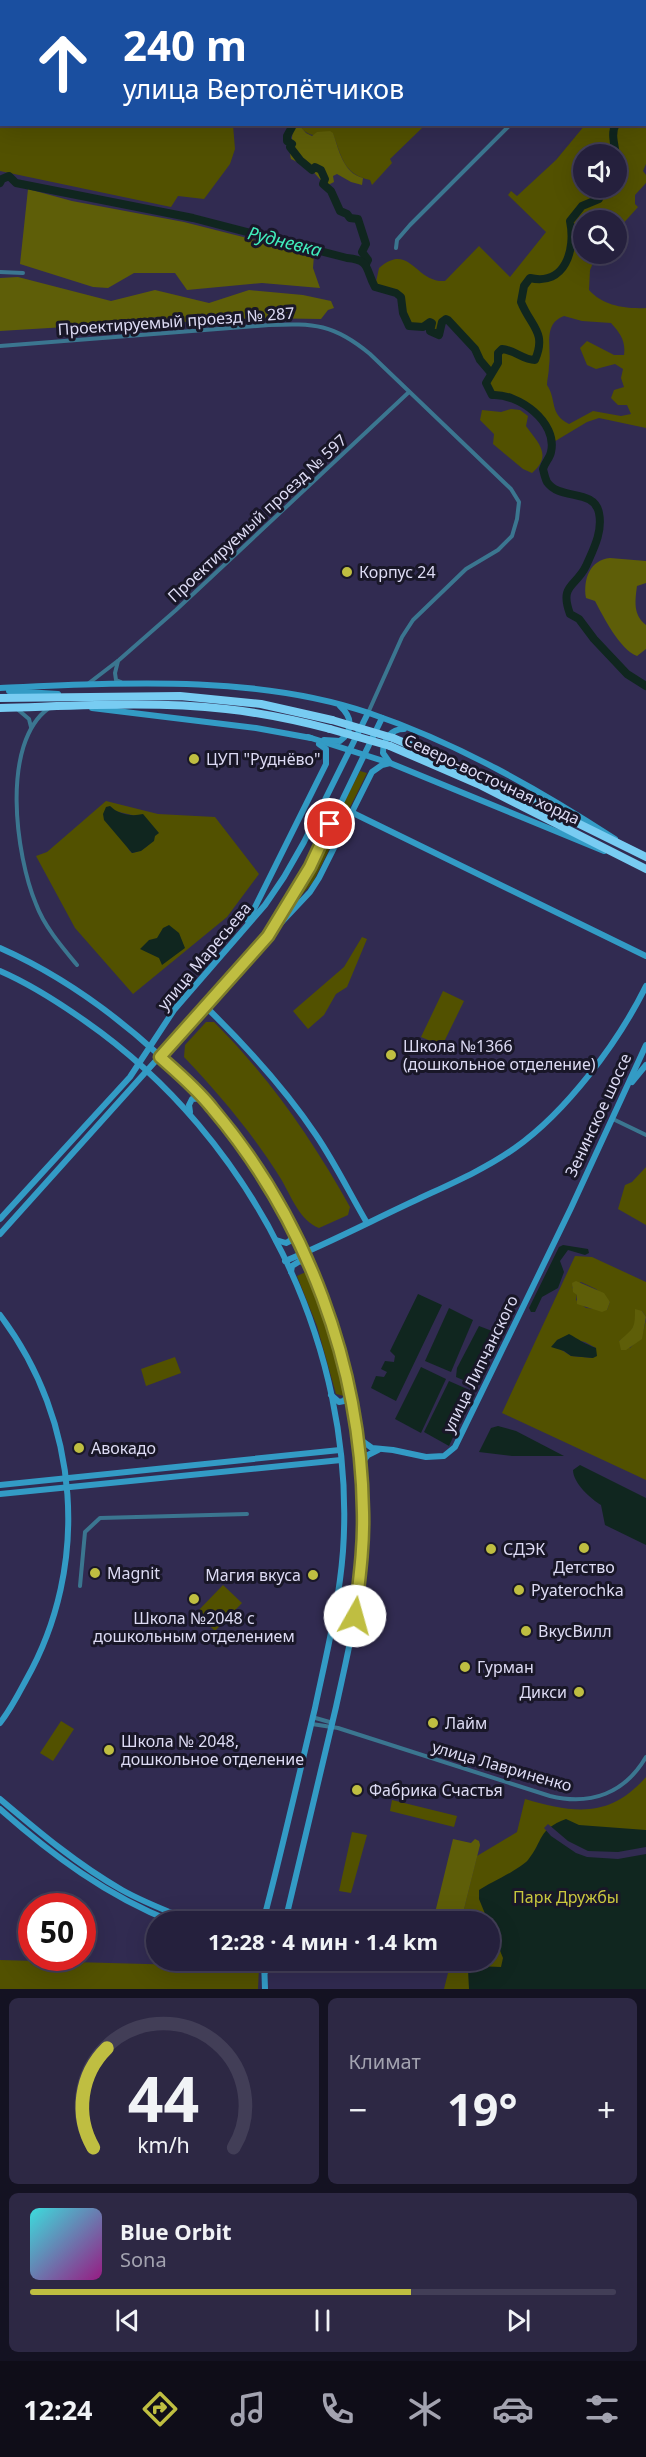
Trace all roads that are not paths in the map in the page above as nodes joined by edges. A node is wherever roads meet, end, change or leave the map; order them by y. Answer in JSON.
{"nodes":[{"id":1,"x":509,"y":126,"type":"edge"},
{"id":2,"x":396,"y":248,"type":"dead end"},
{"id":3,"x":0,"y":272,"type":"edge"},
{"id":4,"x":23,"y":273,"type":"dead end"},
{"id":5,"x":0,"y":346,"type":"edge"},
{"id":6,"x":409,"y":392,"type":"junction"},
{"id":7,"x":119,"y":660,"type":"junction"},
{"id":8,"x":128,"y":684,"type":"junction"},
{"id":9,"x":86,"y":685,"type":"junction"},
{"id":10,"x":0,"y":689,"type":"edge"},
{"id":11,"x":95,"y":697,"type":"junction"},
{"id":12,"x":0,"y":698,"type":"edge"},
{"id":13,"x":339,"y":705,"type":"junction"},
{"id":14,"x":71,"y":706,"type":"junction"},
{"id":15,"x":15,"y":707,"type":"junction"},
{"id":16,"x":51,"y":707,"type":"junction"},
{"id":17,"x":0,"y":708,"type":"edge"},
{"id":18,"x":369,"y":713,"type":"junction"},
{"id":19,"x":382,"y":718,"type":"junction"},
{"id":20,"x":415,"y":730,"type":"junction"},
{"id":21,"x":31,"y":731,"type":"junction"},
{"id":22,"x":308,"y":738,"type":"junction"},
{"id":23,"x":350,"y":752,"type":"junction"},
{"id":24,"x":364,"y":756,"type":"junction"},
{"id":25,"x":390,"y":763,"type":"junction"},
{"id":26,"x":353,"y":813,"type":"junction"},
{"id":27,"x":633,"y":850,"type":"junction"},
{"id":28,"x":646,"y":857,"type":"edge"},
{"id":29,"x":628,"y":859,"type":"junction"},
{"id":30,"x":646,"y":868,"type":"edge"},
{"id":31,"x":242,"y":933,"type":"junction"},
{"id":32,"x":268,"y":936,"type":"junction"},
{"id":33,"x":0,"y":948,"type":"edge"},
{"id":34,"x":646,"y":956,"type":"edge"},
{"id":35,"x":77,"y":965,"type":"dead end"},
{"id":36,"x":0,"y":971,"type":"edge"},
{"id":37,"x":646,"y":986,"type":"edge"},
{"id":38,"x":205,"y":1006,"type":"junction"},
{"id":39,"x":646,"y":1045,"type":"edge"},
{"id":40,"x":150,"y":1048,"type":"junction"},
{"id":41,"x":160,"y":1057,"type":"junction"},
{"id":42,"x":140,"y":1064,"type":"junction"},
{"id":43,"x":646,"y":1065,"type":"edge"},
{"id":44,"x":149,"y":1071,"type":"junction"},
{"id":45,"x":204,"y":1098,"type":"junction"},
{"id":46,"x":190,"y":1113,"type":"junction"},
{"id":47,"x":615,"y":1120,"type":"junction"},
{"id":48,"x":646,"y":1135,"type":"edge"},
{"id":49,"x":576,"y":1198,"type":"junction"},
{"id":50,"x":0,"y":1220,"type":"edge"},
{"id":51,"x":367,"y":1223,"type":"junction"},
{"id":52,"x":560,"y":1231,"type":"joint"},
{"id":53,"x":293,"y":1232,"type":"junction"},
{"id":54,"x":0,"y":1234,"type":"edge"},
{"id":55,"x":275,"y":1240,"type":"junction"},
{"id":56,"x":304,"y":1253,"type":"junction"},
{"id":57,"x":285,"y":1261,"type":"junction"},
{"id":58,"x":310,"y":1265,"type":"junction"},
{"id":59,"x":291,"y":1273,"type":"junction"},
{"id":60,"x":0,"y":1315,"type":"edge"},
{"id":61,"x":349,"y":1391,"type":"junction"},
{"id":62,"x":331,"y":1395,"type":"junction"},
{"id":63,"x":358,"y":1438,"type":"junction"},
{"id":64,"x":378,"y":1449,"type":"junction"},
{"id":65,"x":340,"y":1450,"type":"junction"},
{"id":66,"x":341,"y":1460,"type":"junction"},
{"id":67,"x":361,"y":1464,"type":"junction"},
{"id":68,"x":67,"y":1478,"type":"junction"},
{"id":69,"x":0,"y":1485,"type":"edge"},
{"id":70,"x":68,"y":1488,"type":"junction"},
{"id":71,"x":0,"y":1494,"type":"edge"},
{"id":72,"x":248,"y":1514,"type":"dead end"},
{"id":73,"x":80,"y":1586,"type":"dead end"},
{"id":74,"x":312,"y":1721,"type":"junction"},
{"id":75,"x":0,"y":1723,"type":"edge"},
{"id":76,"x":334,"y":1726,"type":"junction"},
{"id":77,"x":646,"y":1757,"type":"edge"},
{"id":78,"x":0,"y":1799,"type":"edge"},
{"id":79,"x":0,"y":1809,"type":"edge"},
{"id":80,"x":146,"y":1911,"type":"edge"},
{"id":81,"x":168,"y":1911,"type":"edge"},
{"id":82,"x":267,"y":1911,"type":"edge"},
{"id":83,"x":287,"y":1911,"type":"edge"},
{"id":84,"x":265,"y":1972,"type":"edge"},
{"id":85,"x":265,"y":1989,"type":"edge"}],
"edges":[{"from":1,"to":2,"type":"street"},
{"from":3,"to":4,"type":"street"},
{"from":5,"to":6,"type":"street","name":"Проектируемый проезд № 287"},
{"from":6,"to":7,"type":"street","name":"Проектируемый проезд № 597"},
{"from":6,"to":18,"type":"street","name":"Проектируемый проезд № 287"},
{"from":7,"to":8,"type":"street"},
{"from":7,"to":9,"type":"street","name":"Проектируемый проезд № 597"},
{"from":8,"to":9,"type":"street"},
{"from":8,"to":13,"type":"street"},
{"from":9,"to":10,"type":"street"},
{"from":10,"to":11,"type":"street"},
{"from":11,"to":12,"type":"highway","name":"Северо-восточная хорда"},
{"from":11,"to":27,"type":"highway","name":"Северо-восточная хорда","bridge":true},
{"from":13,"to":18,"type":"street"},
{"from":13,"to":22,"type":"street"},
{"from":14,"to":16,"type":"highway","name":"Северо-восточная хорда"},
{"from":14,"to":22,"type":"street"},
{"from":14,"to":29,"type":"highway","name":"Северо-восточная хорда","bridge":true},
{"from":15,"to":16,"type":"highway","name":"Северо-восточная хорда"},
{"from":15,"to":17,"type":"highway","name":"Северо-восточная хорда"},
{"from":15,"to":21,"type":"street"},
{"from":16,"to":21,"type":"street"},
{"from":18,"to":19,"type":"street"},
{"from":18,"to":23,"type":"street","name":"улица Маресьева"},
{"from":19,"to":20,"type":"street"},
{"from":19,"to":24,"type":"street","name":"улица Маресьева"},
{"from":20,"to":25,"type":"street"},
{"from":20,"to":27,"type":"street"},
{"from":21,"to":35,"type":"street"},
{"from":22,"to":23,"type":"street"},
{"from":22,"to":31,"type":"street"},
{"from":23,"to":24,"type":"street"},
{"from":23,"to":31,"type":"street","name":"улица Маресьева"},
{"from":24,"to":25,"type":"street"},
{"from":24,"to":32,"type":"street","name":"улица Маресьева"},
{"from":25,"to":26,"type":"street"},
{"from":25,"to":29,"type":"street"},
{"from":26,"to":32,"type":"street"},
{"from":26,"to":34,"type":"street"},
{"from":27,"to":28,"type":"highway","name":"Северо-восточная хорда"},
{"from":29,"to":30,"type":"highway","name":"Северо-восточная хорда"},
{"from":31,"to":40,"type":"street","name":"улица Маресьева"},
{"from":32,"to":38,"type":"street","name":"улица Маресьева"},
{"from":33,"to":40,"type":"street"},
{"from":36,"to":42,"type":"street"},
{"from":37,"to":51,"type":"street"},
{"from":38,"to":41,"type":"street","name":"улица Маресьева"},
{"from":38,"to":51,"type":"street"},
{"from":39,"to":49,"type":"street","name":"Зенинское шоссе"},
{"from":40,"to":41,"type":"street"},
{"from":40,"to":42,"type":"street","name":"улица Маресьева"},
{"from":41,"to":44,"type":"street","name":"улица Маресьева"},
{"from":41,"to":45,"type":"street"},
{"from":42,"to":44,"type":"street"},
{"from":42,"to":50,"type":"street","name":"улица Маресьева"},
{"from":43,"to":47,"type":"street","name":"Зенинское шоссе"},
{"from":44,"to":46,"type":"street"},
{"from":44,"to":54,"type":"street"},
{"from":45,"to":46,"type":"street"},
{"from":45,"to":53,"type":"street"},
{"from":46,"to":55,"type":"street"},
{"from":47,"to":48,"type":"street"},
{"from":47,"to":49,"type":"street","name":"Зенинское шоссе"},
{"from":49,"to":52,"type":"street","name":"Зенинское шоссе"},
{"from":51,"to":56,"type":"street"},
{"from":52,"to":64,"type":"street","name":"улица Липчанского"},
{"from":53,"to":55,"type":"street"},
{"from":53,"to":56,"type":"street"},
{"from":55,"to":57,"type":"street"},
{"from":56,"to":57,"type":"street"},
{"from":56,"to":58,"type":"street"},
{"from":57,"to":59,"type":"street"},
{"from":58,"to":59,"type":"street"},
{"from":58,"to":61,"type":"street"},
{"from":59,"to":62,"type":"street"},
{"from":60,"to":68,"type":"street"},
{"from":61,"to":62,"type":"street"},
{"from":61,"to":63,"type":"street"},
{"from":62,"to":65,"type":"street"},
{"from":63,"to":64,"type":"street","name":"улица Липчанского"},
{"from":63,"to":67,"type":"street"},
{"from":64,"to":67,"type":"street"},
{"from":65,"to":66,"type":"street"},
{"from":65,"to":68,"type":"street"},
{"from":66,"to":70,"type":"street"},
{"from":66,"to":74,"type":"street"},
{"from":67,"to":76,"type":"street"},
{"from":68,"to":69,"type":"street"},
{"from":68,"to":70,"type":"street"},
{"from":70,"to":71,"type":"street"},
{"from":70,"to":75,"type":"street"},
{"from":72,"to":73,"type":"street"},
{"from":74,"to":76,"type":"street","name":"улица Лавриненко"},
{"from":74,"to":82,"type":"street"},
{"from":76,"to":77,"type":"street","name":"улица Лавриненко"},
{"from":76,"to":83,"type":"street"},
{"from":78,"to":81,"type":"street"},
{"from":79,"to":80,"type":"street"},
{"from":84,"to":85,"type":"street"}]}
